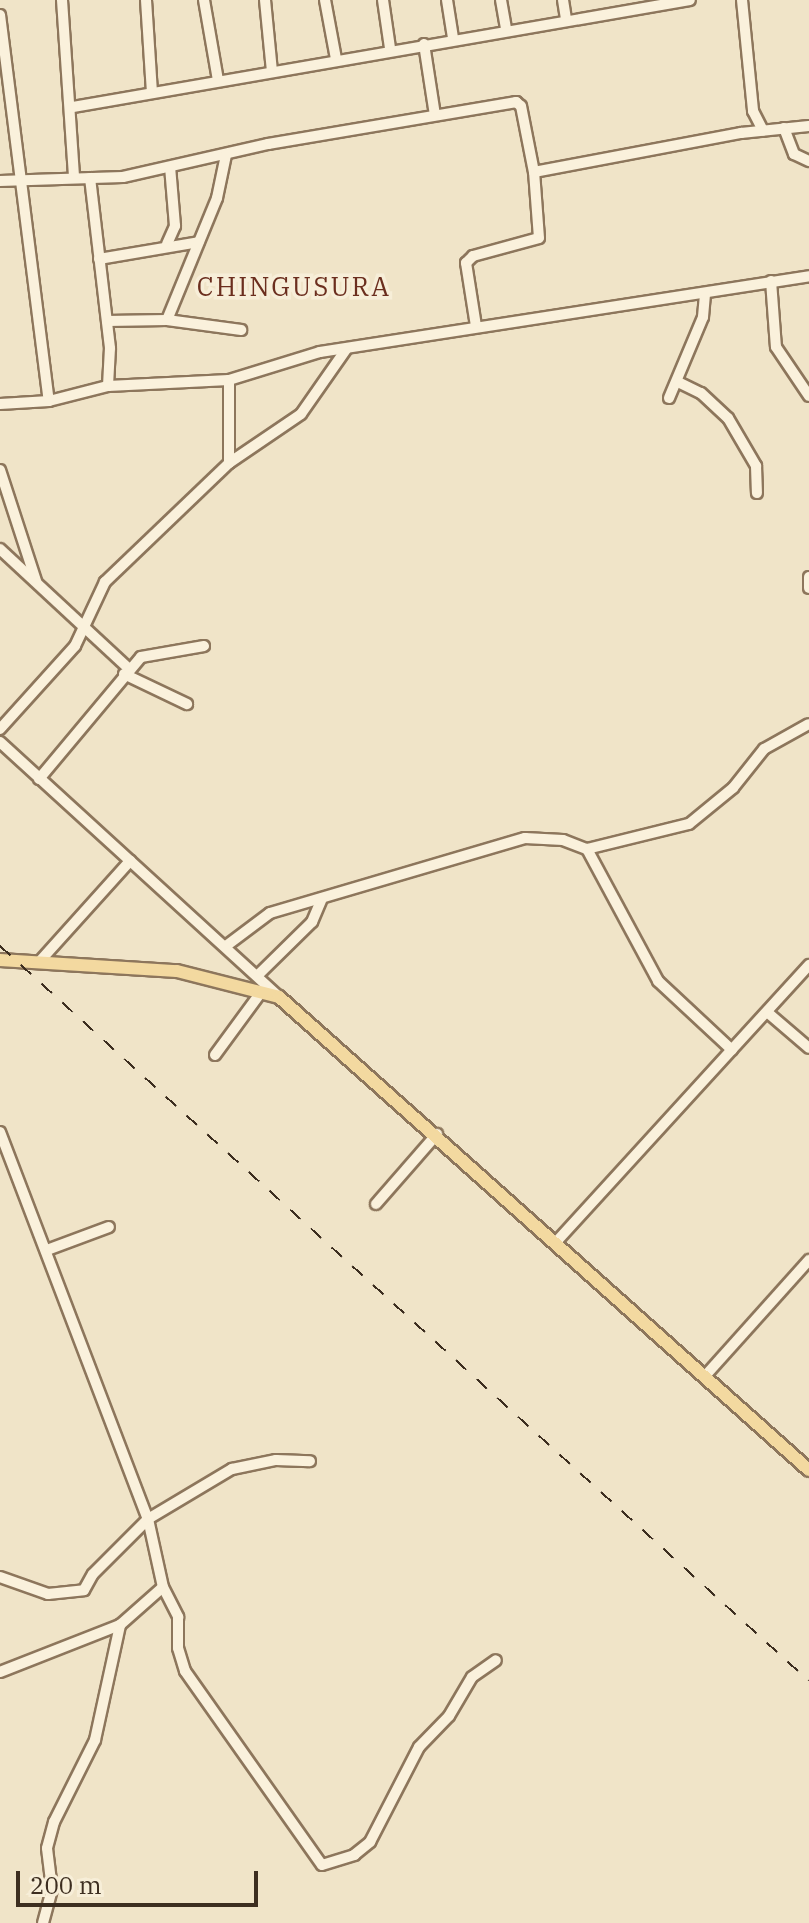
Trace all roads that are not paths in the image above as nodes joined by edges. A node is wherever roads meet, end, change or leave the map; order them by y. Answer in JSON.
{"nodes":[{"id":1,"x":62,"y":0,"type":"edge"},
{"id":2,"x":146,"y":0,"type":"edge"},
{"id":3,"x":204,"y":0,"type":"edge"},
{"id":4,"x":265,"y":0,"type":"edge"},
{"id":5,"x":325,"y":0,"type":"edge"},
{"id":6,"x":383,"y":0,"type":"edge"},
{"id":7,"x":447,"y":0,"type":"edge"},
{"id":8,"x":501,"y":0,"type":"edge"},
{"id":9,"x":563,"y":0,"type":"edge"},
{"id":10,"x":687,"y":0,"type":"edge"},
{"id":11,"x":742,"y":0,"type":"edge"},
{"id":12,"x":0,"y":15,"type":"edge"},
{"id":13,"x":566,"y":18,"type":"junction"},
{"id":14,"x":506,"y":29,"type":"junction"},
{"id":15,"x":453,"y":38,"type":"junction"},
{"id":16,"x":424,"y":44,"type":"junction"},
{"id":17,"x":390,"y":48,"type":"junction"},
{"id":18,"x":336,"y":59,"type":"junction"},
{"id":19,"x":272,"y":71,"type":"junction"},
{"id":20,"x":218,"y":80,"type":"junction"},
{"id":21,"x":152,"y":92,"type":"junction"},
{"id":22,"x":73,"y":107,"type":"junction"},
{"id":23,"x":753,"y":111,"type":"junction"},
{"id":24,"x":435,"y":115,"type":"junction"},
{"id":25,"x":809,"y":126,"type":"edge"},
{"id":26,"x":784,"y":128,"type":"junction"},
{"id":27,"x":763,"y":131,"type":"junction"},
{"id":28,"x":741,"y":133,"type":"junction"},
{"id":29,"x":226,"y":155,"type":"junction"},
{"id":30,"x":809,"y":161,"type":"edge"},
{"id":31,"x":170,"y":167,"type":"junction"},
{"id":32,"x":534,"y":172,"type":"junction"},
{"id":33,"x":74,"y":177,"type":"junction"},
{"id":34,"x":90,"y":178,"type":"junction"},
{"id":35,"x":22,"y":179,"type":"junction"},
{"id":36,"x":0,"y":181,"type":"edge"},
{"id":37,"x":199,"y":242,"type":"junction"},
{"id":38,"x":167,"y":244,"type":"junction"},
{"id":39,"x":99,"y":259,"type":"junction"},
{"id":40,"x":809,"y":276,"type":"edge"},
{"id":41,"x":771,"y":281,"type":"junction"},
{"id":42,"x":705,"y":294,"type":"junction"},
{"id":43,"x":167,"y":320,"type":"junction"},
{"id":44,"x":107,"y":321,"type":"junction"},
{"id":45,"x":476,"y":326,"type":"junction"},
{"id":46,"x":241,"y":330,"type":"dead end"},
{"id":47,"x":347,"y":348,"type":"junction"},
{"id":48,"x":229,"y":380,"type":"junction"},
{"id":49,"x":678,"y":382,"type":"junction"},
{"id":50,"x":108,"y":386,"type":"junction"},
{"id":51,"x":809,"y":396,"type":"edge"},
{"id":52,"x":669,"y":398,"type":"dead end"},
{"id":53,"x":49,"y":401,"type":"junction"},
{"id":54,"x":0,"y":404,"type":"edge"},
{"id":55,"x":229,"y":463,"type":"junction"},
{"id":56,"x":0,"y":470,"type":"edge"},
{"id":57,"x":757,"y":493,"type":"dead end"},
{"id":58,"x":0,"y":549,"type":"edge"},
{"id":59,"x":809,"y":577,"type":"edge"},
{"id":60,"x":37,"y":583,"type":"junction"},
{"id":61,"x":809,"y":588,"type":"edge"},
{"id":62,"x":84,"y":626,"type":"junction"},
{"id":63,"x":204,"y":646,"type":"dead end"},
{"id":64,"x":127,"y":671,"type":"junction"},
{"id":65,"x":187,"y":704,"type":"dead end"},
{"id":66,"x":809,"y":724,"type":"edge"},
{"id":67,"x":0,"y":729,"type":"edge"},
{"id":68,"x":0,"y":742,"type":"edge"},
{"id":69,"x":39,"y":779,"type":"junction"},
{"id":70,"x":587,"y":849,"type":"junction"},
{"id":71,"x":130,"y":861,"type":"junction"},
{"id":72,"x":322,"y":898,"type":"junction"},
{"id":73,"x":226,"y":946,"type":"junction"},
{"id":74,"x":0,"y":960,"type":"edge"},
{"id":75,"x":40,"y":961,"type":"junction"},
{"id":76,"x":809,"y":965,"type":"edge"},
{"id":77,"x":258,"y":975,"type":"junction"},
{"id":78,"x":262,"y":991,"type":"junction"},
{"id":79,"x":279,"y":997,"type":"junction"},
{"id":80,"x":767,"y":1012,"type":"junction"},
{"id":81,"x":809,"y":1048,"type":"edge"},
{"id":82,"x":732,"y":1050,"type":"junction"},
{"id":83,"x":215,"y":1055,"type":"dead end"},
{"id":84,"x":0,"y":1132,"type":"edge"},
{"id":85,"x":437,"y":1134,"type":"junction"},
{"id":86,"x":376,"y":1204,"type":"dead end"},
{"id":87,"x":109,"y":1227,"type":"dead end"},
{"id":88,"x":557,"y":1241,"type":"junction"},
{"id":89,"x":47,"y":1250,"type":"junction"},
{"id":90,"x":809,"y":1260,"type":"edge"},
{"id":91,"x":705,"y":1376,"type":"junction"},
{"id":92,"x":310,"y":1461,"type":"dead end"},
{"id":93,"x":809,"y":1470,"type":"edge"},
{"id":94,"x":148,"y":1519,"type":"junction"},
{"id":95,"x":0,"y":1577,"type":"edge"},
{"id":96,"x":163,"y":1587,"type":"junction"},
{"id":97,"x":120,"y":1625,"type":"junction"},
{"id":98,"x":496,"y":1660,"type":"dead end"},
{"id":99,"x":0,"y":1672,"type":"edge"},
{"id":100,"x":43,"y":1923,"type":"edge"}],
"edges":[{"from":1,"to":22,"type":"street"},
{"from":2,"to":21,"type":"street"},
{"from":3,"to":20,"type":"street"},
{"from":4,"to":19,"type":"street"},
{"from":5,"to":18,"type":"street"},
{"from":6,"to":17,"type":"street"},
{"from":7,"to":15,"type":"street"},
{"from":8,"to":14,"type":"street"},
{"from":9,"to":13,"type":"street"},
{"from":10,"to":13,"type":"street"},
{"from":11,"to":23,"type":"street"},
{"from":12,"to":35,"type":"street"},
{"from":13,"to":14,"type":"street"},
{"from":14,"to":15,"type":"street"},
{"from":15,"to":16,"type":"street"},
{"from":16,"to":17,"type":"street"},
{"from":16,"to":24,"type":"street"},
{"from":17,"to":18,"type":"street"},
{"from":18,"to":19,"type":"street"},
{"from":19,"to":20,"type":"street"},
{"from":20,"to":21,"type":"street"},
{"from":21,"to":22,"type":"street"},
{"from":22,"to":33,"type":"street"},
{"from":23,"to":27,"type":"street"},
{"from":23,"to":28,"type":"street"},
{"from":24,"to":29,"type":"street"},
{"from":24,"to":32,"type":"street"},
{"from":25,"to":26,"type":"street"},
{"from":26,"to":27,"type":"street"},
{"from":26,"to":30,"type":"street"},
{"from":27,"to":28,"type":"street"},
{"from":28,"to":32,"type":"street"},
{"from":29,"to":31,"type":"street"},
{"from":29,"to":37,"type":"street"},
{"from":31,"to":34,"type":"street"},
{"from":31,"to":38,"type":"street"},
{"from":32,"to":45,"type":"street"},
{"from":33,"to":34,"type":"street"},
{"from":33,"to":35,"type":"street"},
{"from":34,"to":39,"type":"street"},
{"from":35,"to":36,"type":"street"},
{"from":35,"to":53,"type":"street"},
{"from":37,"to":38,"type":"street"},
{"from":37,"to":43,"type":"street"},
{"from":38,"to":39,"type":"street"},
{"from":39,"to":44,"type":"street"},
{"from":40,"to":41,"type":"street"},
{"from":41,"to":42,"type":"street"},
{"from":41,"to":51,"type":"street"},
{"from":42,"to":45,"type":"street"},
{"from":42,"to":49,"type":"street"},
{"from":43,"to":44,"type":"street"},
{"from":43,"to":46,"type":"street"},
{"from":44,"to":50,"type":"street"},
{"from":45,"to":47,"type":"street"},
{"from":47,"to":48,"type":"street"},
{"from":47,"to":55,"type":"street"},
{"from":48,"to":50,"type":"street"},
{"from":48,"to":55,"type":"street"},
{"from":49,"to":52,"type":"street"},
{"from":49,"to":57,"type":"street"},
{"from":50,"to":53,"type":"street"},
{"from":53,"to":54,"type":"street"},
{"from":55,"to":62,"type":"street"},
{"from":56,"to":60,"type":"street"},
{"from":58,"to":60,"type":"street"},
{"from":59,"to":61,"type":"street"},
{"from":60,"to":62,"type":"street"},
{"from":62,"to":64,"type":"street"},
{"from":62,"to":67,"type":"street"},
{"from":63,"to":64,"type":"street"},
{"from":64,"to":65,"type":"street"},
{"from":64,"to":69,"type":"street"},
{"from":66,"to":70,"type":"street"},
{"from":68,"to":69,"type":"street"},
{"from":69,"to":71,"type":"street"},
{"from":70,"to":72,"type":"street"},
{"from":70,"to":82,"type":"street"},
{"from":71,"to":73,"type":"street"},
{"from":71,"to":75,"type":"street"},
{"from":72,"to":73,"type":"street"},
{"from":72,"to":77,"type":"street"},
{"from":73,"to":77,"type":"street"},
{"from":74,"to":75,"type":"main road"},
{"from":75,"to":78,"type":"main road"},
{"from":76,"to":80,"type":"street"},
{"from":77,"to":79,"type":"street"},
{"from":78,"to":79,"type":"main road"},
{"from":78,"to":83,"type":"street"},
{"from":79,"to":85,"type":"main road"},
{"from":80,"to":81,"type":"street"},
{"from":80,"to":82,"type":"street"},
{"from":82,"to":88,"type":"street"},
{"from":84,"to":89,"type":"street"},
{"from":85,"to":86,"type":"street"},
{"from":85,"to":88,"type":"main road"},
{"from":87,"to":89,"type":"street"},
{"from":88,"to":91,"type":"main road"},
{"from":89,"to":94,"type":"street"},
{"from":90,"to":91,"type":"street"},
{"from":91,"to":93,"type":"main road"},
{"from":92,"to":94,"type":"street"},
{"from":94,"to":95,"type":"street"},
{"from":94,"to":96,"type":"street"},
{"from":96,"to":97,"type":"street"},
{"from":96,"to":98,"type":"street"},
{"from":97,"to":99,"type":"street"},
{"from":97,"to":100,"type":"street"}]}
